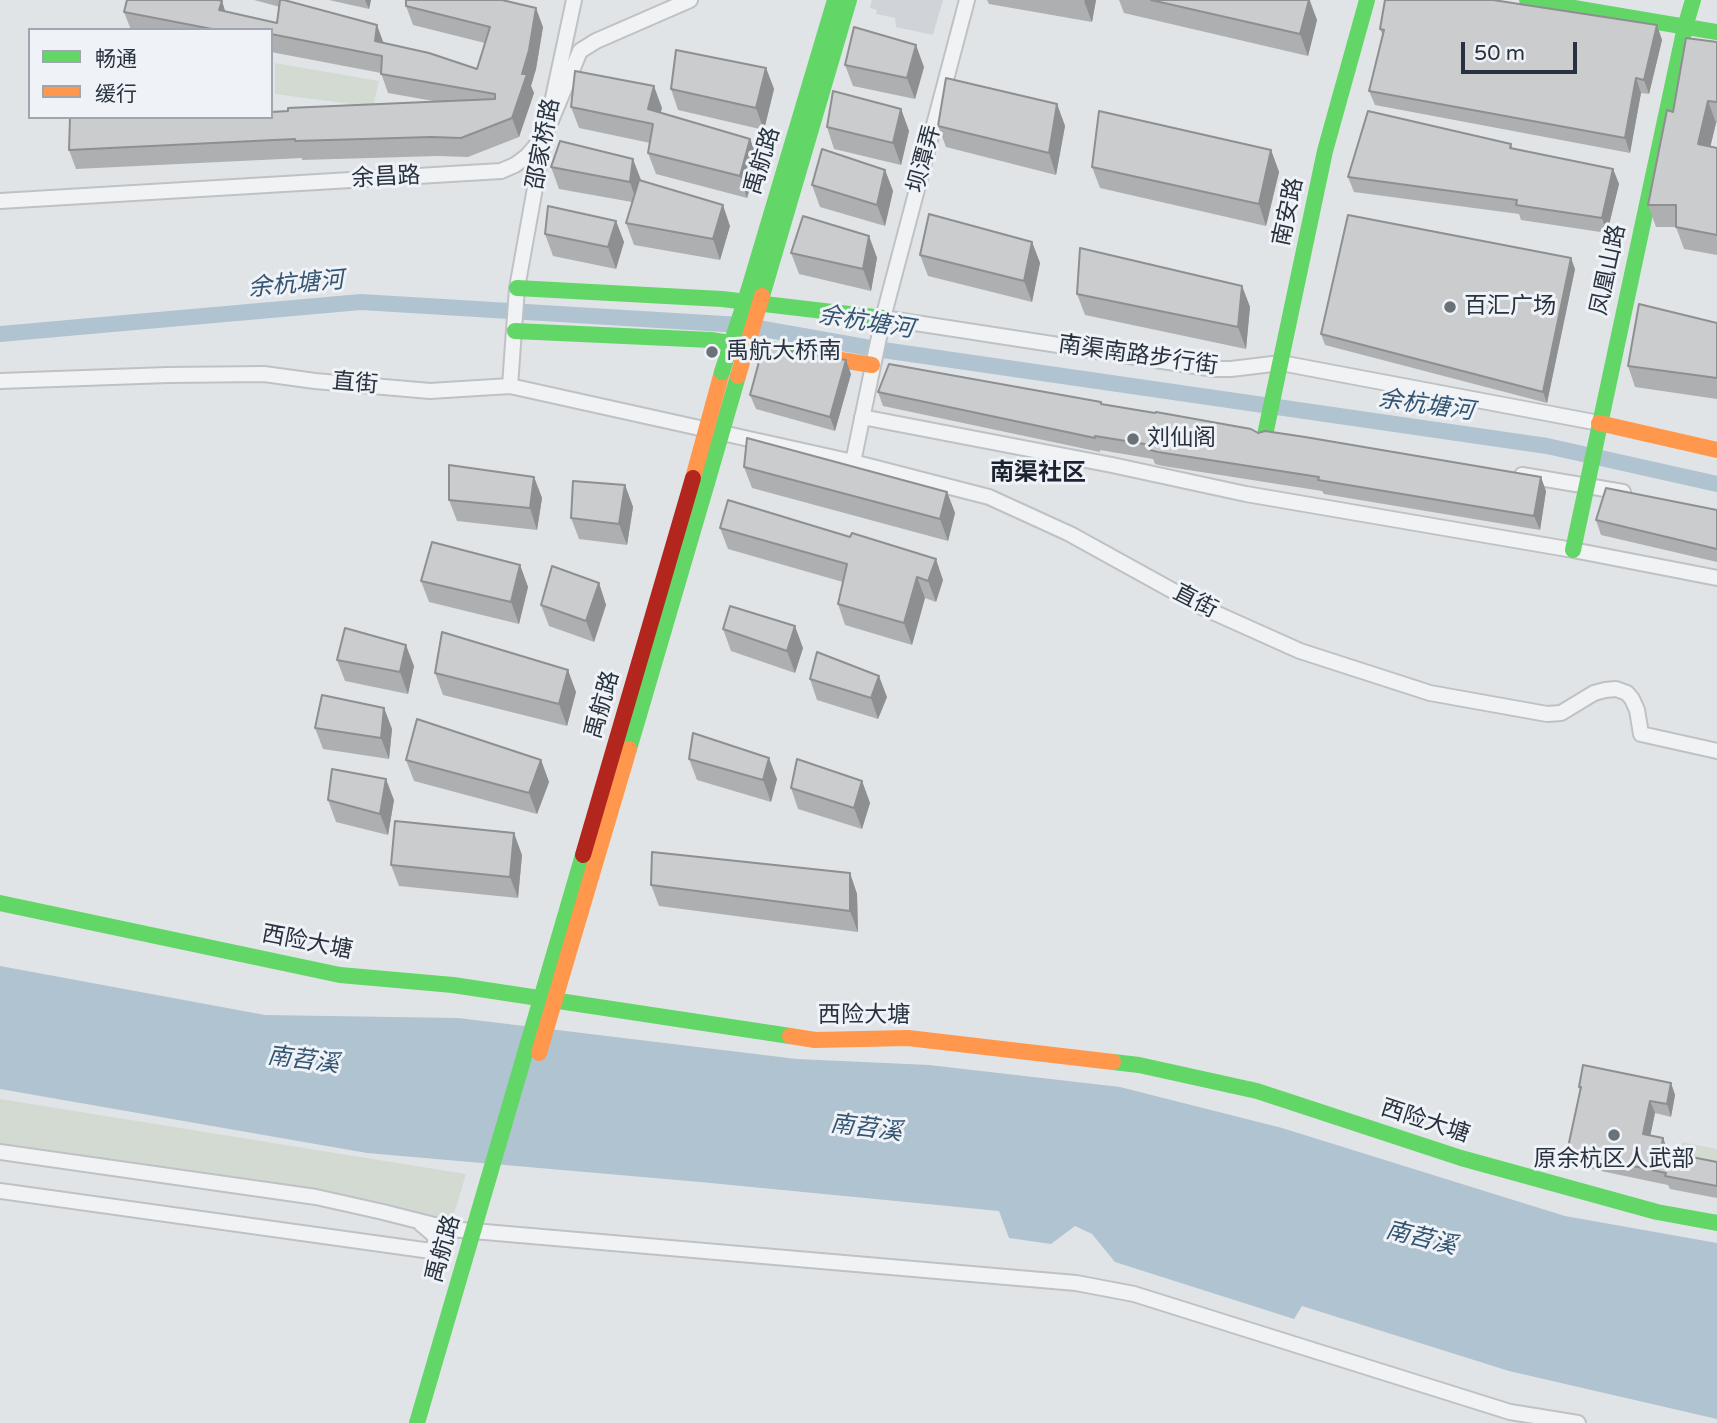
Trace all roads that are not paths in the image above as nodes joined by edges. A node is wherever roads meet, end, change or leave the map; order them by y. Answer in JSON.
{"nodes":[{"id":1,"x":574,"y":0,"type":"edge"},
{"id":2,"x":690,"y":0,"type":"edge"},
{"id":3,"x":835,"y":0,"type":"edge"},
{"id":4,"x":849,"y":0,"type":"edge"},
{"id":5,"x":967,"y":0,"type":"edge"},
{"id":6,"x":1367,"y":0,"type":"edge"},
{"id":7,"x":1527,"y":0,"type":"edge"},
{"id":8,"x":1693,"y":0,"type":"edge"},
{"id":9,"x":1685,"y":27,"type":"junction"},
{"id":10,"x":1717,"y":32,"type":"edge"},
{"id":11,"x":545,"y":135,"type":"junction"},
{"id":12,"x":0,"y":201,"type":"edge"},
{"id":13,"x":517,"y":288,"type":"junction"},
{"id":14,"x":755,"y":294,"type":"junction"},
{"id":15,"x":883,"y":318,"type":"junction"},
{"id":16,"x":515,"y":331,"type":"junction"},
{"id":17,"x":877,"y":363,"type":"junction"},
{"id":18,"x":1280,"y":366,"type":"junction"},
{"id":19,"x":0,"y":381,"type":"edge"},
{"id":20,"x":510,"y":386,"type":"junction"},
{"id":21,"x":862,"y":417,"type":"junction"},
{"id":22,"x":1599,"y":423,"type":"junction"},
{"id":23,"x":706,"y":428,"type":"junction"},
{"id":24,"x":723,"y":432,"type":"junction"},
{"id":25,"x":1265,"y":435,"type":"edge"},
{"id":26,"x":1717,"y":450,"type":"edge"},
{"id":27,"x":853,"y":462,"type":"junction"},
{"id":28,"x":1506,"y":472,"type":"edge"},
{"id":29,"x":1588,"y":478,"type":"junction"},
{"id":30,"x":700,"y":481,"type":"junction"},
{"id":31,"x":1638,"y":495,"type":"edge"},
{"id":32,"x":1573,"y":550,"type":"junction"},
{"id":33,"x":1717,"y":578,"type":"edge"},
{"id":34,"x":1717,"y":751,"type":"edge"},
{"id":35,"x":0,"y":903,"type":"edge"},
{"id":36,"x":0,"y":1152,"type":"edge"},
{"id":37,"x":0,"y":1191,"type":"edge"},
{"id":38,"x":417,"y":1220,"type":"junction"},
{"id":39,"x":1717,"y":1223,"type":"edge"},
{"id":40,"x":417,"y":1423,"type":"edge"},
{"id":41,"x":430,"y":1423,"type":"edge"},
{"id":42,"x":1578,"y":1423,"type":"edge"}],
"edges":[{"from":1,"to":11,"type":"street","name":"邵家桥路"},
{"from":2,"to":11,"type":"street","name":"余昌路"},
{"from":3,"to":14,"type":"street","name":"禹航路"},
{"from":4,"to":14,"type":"street","name":"禹航路"},
{"from":5,"to":15,"type":"street","name":"坝潭弄"},
{"from":6,"to":18,"type":"street","name":"南安路"},
{"from":7,"to":9,"type":"street"},
{"from":8,"to":9,"type":"street","name":"凤凰山路"},
{"from":9,"to":10,"type":"street"},
{"from":9,"to":22,"type":"street","name":"凤凰山路"},
{"from":11,"to":12,"type":"street","name":"余昌路"},
{"from":11,"to":13,"type":"street","name":"邵家桥路"},
{"from":13,"to":15,"type":"street"},
{"from":13,"to":16,"type":"street","name":"邵家桥路"},
{"from":14,"to":23,"type":"street","name":"禹航路","bridge":true},
{"from":14,"to":24,"type":"street","bridge":true},
{"from":15,"to":17,"type":"street","name":"坝潭弄"},
{"from":15,"to":18,"type":"street","name":"南渠南路步行街"},
{"from":16,"to":17,"type":"street"},
{"from":16,"to":20,"type":"street","name":"邵家桥路"},
{"from":17,"to":21,"type":"street","name":"坝潭弄"},
{"from":18,"to":22,"type":"street","name":"南渠南路步行街"},
{"from":18,"to":25,"type":"street","name":"南安路"},
{"from":19,"to":20,"type":"street","name":"直街"},
{"from":20,"to":23,"type":"street","name":"直街"},
{"from":21,"to":27,"type":"street","name":"坝潭弄"},
{"from":21,"to":32,"type":"street"},
{"from":22,"to":26,"type":"street"},
{"from":22,"to":29,"type":"street","name":"凤凰山路"},
{"from":23,"to":24,"type":"street","name":"直街"},
{"from":23,"to":30,"type":"street","name":"禹航路"},
{"from":24,"to":27,"type":"street","name":"直街"},
{"from":24,"to":30,"type":"street"},
{"from":27,"to":34,"type":"street","name":"直街"},
{"from":28,"to":29,"type":"street"},
{"from":29,"to":31,"type":"street"},
{"from":29,"to":32,"type":"street","name":"凤凰山路"},
{"from":30,"to":40,"type":"street","name":"禹航路","bridge":true},
{"from":30,"to":41,"type":"street","bridge":true},
{"from":32,"to":33,"type":"street"},
{"from":35,"to":39,"type":"street","name":"西险大塘"},
{"from":36,"to":38,"type":"street"},
{"from":37,"to":38,"type":"street"},
{"from":38,"to":42,"type":"street"}]}
